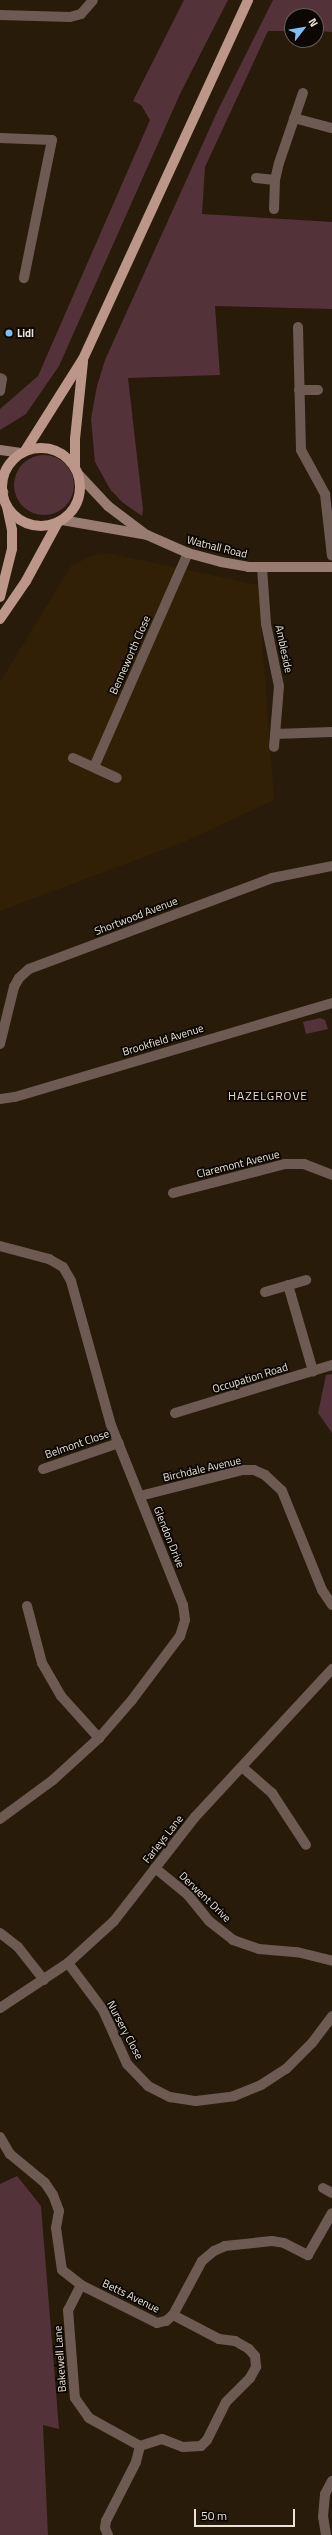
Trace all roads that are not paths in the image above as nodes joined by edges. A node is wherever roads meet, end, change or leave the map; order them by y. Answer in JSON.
{"nodes":[{"id":1,"x":93,"y":0,"type":"edge"},
{"id":2,"x":248,"y":0,"type":"edge"},
{"id":3,"x":0,"y":15,"type":"edge"},
{"id":4,"x":303,"y":93,"type":"dead end"},
{"id":5,"x":294,"y":118,"type":"junction"},
{"id":6,"x":332,"y":128,"type":"edge"},
{"id":7,"x":0,"y":138,"type":"edge"},
{"id":8,"x":256,"y":178,"type":"dead end"},
{"id":9,"x":275,"y":180,"type":"junction"},
{"id":10,"x":274,"y":209,"type":"dead end"},
{"id":11,"x":24,"y":278,"type":"dead end"},
{"id":12,"x":298,"y":327,"type":"dead end"},
{"id":13,"x":83,"y":359,"type":"junction"},
{"id":14,"x":0,"y":378,"type":"edge"},
{"id":15,"x":299,"y":390,"type":"junction"},
{"id":16,"x":318,"y":390,"type":"dead end"},
{"id":17,"x":0,"y":391,"type":"edge"},
{"id":18,"x":0,"y":450,"type":"edge"},
{"id":19,"x":23,"y":452,"type":"junction"},
{"id":20,"x":77,"y":471,"type":"junction"},
{"id":21,"x":1,"y":491,"type":"edge"},
{"id":22,"x":7,"y":504,"type":"junction"},
{"id":23,"x":60,"y":521,"type":"junction"},
{"id":24,"x":147,"y":536,"type":"junction"},
{"id":25,"x":188,"y":553,"type":"junction"},
{"id":26,"x":332,"y":556,"type":"edge"},
{"id":27,"x":332,"y":567,"type":"edge"},
{"id":28,"x":262,"y":568,"type":"junction"},
{"id":29,"x":0,"y":596,"type":"edge"},
{"id":30,"x":0,"y":619,"type":"edge"},
{"id":31,"x":332,"y":732,"type":"edge"},
{"id":32,"x":275,"y":734,"type":"junction"},
{"id":33,"x":274,"y":747,"type":"dead end"},
{"id":34,"x":73,"y":758,"type":"dead end"},
{"id":35,"x":94,"y":767,"type":"junction"},
{"id":36,"x":118,"y":778,"type":"dead end"},
{"id":37,"x":332,"y":866,"type":"edge"},
{"id":38,"x":332,"y":1003,"type":"edge"},
{"id":39,"x":0,"y":1044,"type":"edge"},
{"id":40,"x":0,"y":1099,"type":"edge"},
{"id":41,"x":332,"y":1175,"type":"edge"},
{"id":42,"x":173,"y":1193,"type":"dead end"},
{"id":43,"x":0,"y":1246,"type":"edge"},
{"id":44,"x":306,"y":1280,"type":"dead end"},
{"id":45,"x":288,"y":1285,"type":"junction"},
{"id":46,"x":265,"y":1292,"type":"dead end"},
{"id":47,"x":332,"y":1365,"type":"edge"},
{"id":48,"x":313,"y":1371,"type":"junction"},
{"id":49,"x":175,"y":1413,"type":"dead end"},
{"id":50,"x":118,"y":1443,"type":"junction"},
{"id":51,"x":44,"y":1469,"type":"dead end"},
{"id":52,"x":140,"y":1496,"type":"junction"},
{"id":53,"x":332,"y":1605,"type":"edge"},
{"id":54,"x":27,"y":1606,"type":"dead end"},
{"id":55,"x":332,"y":1669,"type":"edge"},
{"id":56,"x":99,"y":1738,"type":"junction"},
{"id":57,"x":242,"y":1767,"type":"junction"},
{"id":58,"x":0,"y":1819,"type":"edge"},
{"id":59,"x":306,"y":1846,"type":"dead end"},
{"id":60,"x":155,"y":1868,"type":"junction"},
{"id":61,"x":0,"y":1933,"type":"edge"},
{"id":62,"x":332,"y":1961,"type":"edge"},
{"id":63,"x":68,"y":1963,"type":"junction"},
{"id":64,"x":44,"y":1980,"type":"junction"},
{"id":65,"x":0,"y":2008,"type":"edge"},
{"id":66,"x":332,"y":2016,"type":"edge"},
{"id":67,"x":0,"y":2137,"type":"edge"},
{"id":68,"x":332,"y":2213,"type":"edge"},
{"id":69,"x":81,"y":2285,"type":"junction"},
{"id":70,"x":173,"y":2315,"type":"junction"},
{"id":71,"x":140,"y":2446,"type":"junction"},
{"id":72,"x":332,"y":2481,"type":"edge"},
{"id":73,"x":108,"y":2535,"type":"edge"},
{"id":74,"x":326,"y":2535,"type":"edge"}],
"edges":[{"from":1,"to":3,"type":"street"},
{"from":2,"to":13,"type":"main road"},
{"from":4,"to":5,"type":"street"},
{"from":5,"to":6,"type":"street"},
{"from":5,"to":9,"type":"street"},
{"from":7,"to":11,"type":"street"},
{"from":8,"to":9,"type":"street"},
{"from":9,"to":10,"type":"street"},
{"from":12,"to":15,"type":"street"},
{"from":13,"to":19,"type":"main road"},
{"from":13,"to":20,"type":"main road"},
{"from":14,"to":17,"type":"street"},
{"from":15,"to":16,"type":"street"},
{"from":15,"to":26,"type":"street"},
{"from":18,"to":19,"type":"main road"},
{"from":19,"to":20,"type":"main road"},
{"from":19,"to":21,"type":"main road"},
{"from":20,"to":23,"type":"main road"},
{"from":20,"to":24,"type":"main road","name":"Watnall Road"},
{"from":21,"to":22,"type":"main road"},
{"from":22,"to":23,"type":"main road"},
{"from":22,"to":29,"type":"main road"},
{"from":23,"to":24,"type":"main road","name":"Watnall Road"},
{"from":23,"to":30,"type":"main road"},
{"from":24,"to":25,"type":"main road","name":"Watnall Road"},
{"from":25,"to":28,"type":"main road","name":"Watnall Road"},
{"from":25,"to":35,"type":"street","name":"Benneworth Close"},
{"from":27,"to":28,"type":"main road","name":"Watnall Road"},
{"from":28,"to":32,"type":"street","name":"Ambleside"},
{"from":31,"to":32,"type":"street"},
{"from":32,"to":33,"type":"street","name":"Ambleside"},
{"from":34,"to":35,"type":"street"},
{"from":35,"to":36,"type":"street"},
{"from":37,"to":39,"type":"street","name":"Shortwood Avenue"},
{"from":38,"to":40,"type":"street","name":"Brookfield Avenue"},
{"from":41,"to":42,"type":"street","name":"Claremont Avenue"},
{"from":43,"to":50,"type":"street","name":"Glendon Drive"},
{"from":44,"to":45,"type":"street"},
{"from":45,"to":46,"type":"street"},
{"from":45,"to":48,"type":"street"},
{"from":47,"to":48,"type":"street","name":"Occupation Road"},
{"from":48,"to":49,"type":"street","name":"Occupation Road"},
{"from":50,"to":51,"type":"street","name":"Belmont Close"},
{"from":50,"to":52,"type":"street","name":"Glendon Drive"},
{"from":52,"to":53,"type":"street","name":"Birchdale Avenue"},
{"from":52,"to":56,"type":"street","name":"Glendon Drive"},
{"from":54,"to":56,"type":"street"},
{"from":55,"to":57,"type":"street","name":"Farleys Lane"},
{"from":56,"to":58,"type":"street","name":"Glendon Drive"},
{"from":57,"to":59,"type":"street"},
{"from":57,"to":60,"type":"street","name":"Farleys Lane"},
{"from":60,"to":62,"type":"street","name":"Derwent Drive"},
{"from":60,"to":63,"type":"street","name":"Farleys Lane"},
{"from":61,"to":64,"type":"street"},
{"from":63,"to":64,"type":"street","name":"Farleys Lane"},
{"from":63,"to":66,"type":"street","name":"Nursery Close"},
{"from":64,"to":65,"type":"street","name":"Farleys Lane"},
{"from":67,"to":69,"type":"street","name":"Betts Avenue"},
{"from":68,"to":70,"type":"street","name":"Betts Avenue"},
{"from":69,"to":70,"type":"street","name":"Betts Avenue"},
{"from":69,"to":71,"type":"street","name":"Bakewell Lane"},
{"from":70,"to":71,"type":"street"},
{"from":71,"to":73,"type":"street"},
{"from":72,"to":74,"type":"street"}]}
